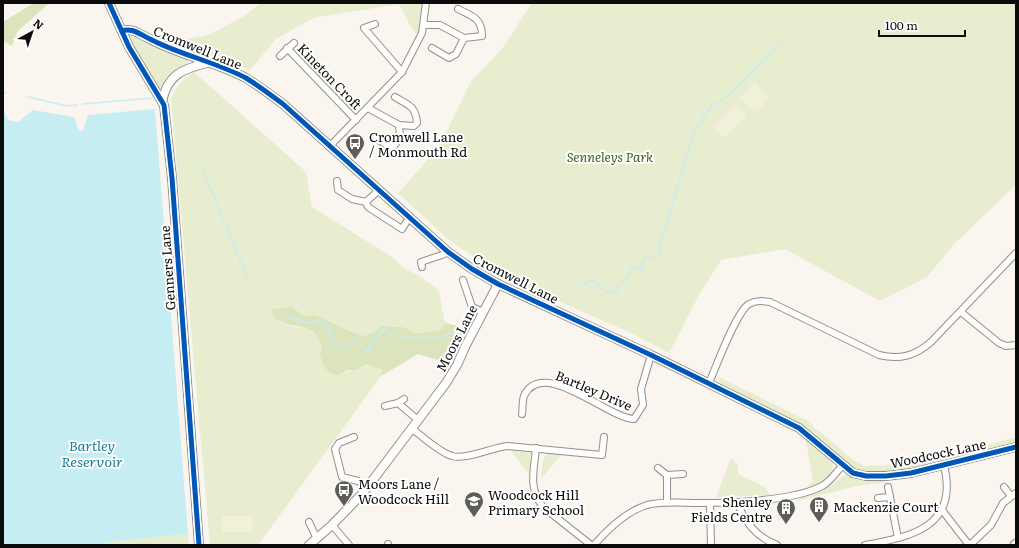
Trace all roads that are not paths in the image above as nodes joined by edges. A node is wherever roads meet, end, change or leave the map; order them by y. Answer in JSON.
{"nodes":[{"id":1,"x":109,"y":3,"type":"edge"},
{"id":2,"x":426,"y":3,"type":"edge"},
{"id":3,"x":458,"y":9,"type":"dead end"},
{"id":4,"x":375,"y":24,"type":"dead end"},
{"id":5,"x":424,"y":25,"type":"junction"},
{"id":6,"x":122,"y":31,"type":"junction"},
{"id":7,"x":464,"y":38,"type":"junction"},
{"id":8,"x":294,"y":42,"type":"dead end"},
{"id":9,"x":287,"y":48,"type":"junction"},
{"id":10,"x":432,"y":48,"type":"dead end"},
{"id":11,"x":280,"y":56,"type":"dead end"},
{"id":12,"x":206,"y":63,"type":"junction"},
{"id":13,"x":402,"y":72,"type":"junction"},
{"id":14,"x":395,"y":97,"type":"dead end"},
{"id":15,"x":162,"y":102,"type":"junction"},
{"id":16,"x":368,"y":108,"type":"junction"},
{"id":17,"x":356,"y":120,"type":"junction"},
{"id":18,"x":399,"y":126,"type":"junction"},
{"id":19,"x":375,"y":138,"type":"dead end"},
{"id":20,"x":330,"y":147,"type":"junction"},
{"id":21,"x":337,"y":181,"type":"dead end"},
{"id":22,"x":378,"y":190,"type":"junction"},
{"id":23,"x":366,"y":202,"type":"junction"},
{"id":24,"x":409,"y":218,"type":"junction"},
{"id":25,"x":448,"y":252,"type":"junction"},
{"id":26,"x":1016,"y":253,"type":"edge"},
{"id":27,"x":422,"y":267,"type":"dead end"},
{"id":28,"x":463,"y":280,"type":"dead end"},
{"id":29,"x":498,"y":284,"type":"junction"},
{"id":30,"x":483,"y":312,"type":"junction"},
{"id":31,"x":961,"y":312,"type":"junction"},
{"id":32,"x":1016,"y":345,"type":"edge"},
{"id":33,"x":651,"y":355,"type":"junction"},
{"id":34,"x":709,"y":383,"type":"junction"},
{"id":35,"x":404,"y":398,"type":"dead end"},
{"id":36,"x":398,"y":403,"type":"junction"},
{"id":37,"x":385,"y":406,"type":"dead end"},
{"id":38,"x":522,"y":414,"type":"dead end"},
{"id":39,"x":418,"y":420,"type":"junction"},
{"id":40,"x":411,"y":428,"type":"junction"},
{"id":41,"x":354,"y":437,"type":"dead end"},
{"id":42,"x":604,"y":437,"type":"dead end"},
{"id":43,"x":1016,"y":447,"type":"edge"},
{"id":44,"x":536,"y":448,"type":"junction"},
{"id":45,"x":843,"y":465,"type":"junction"},
{"id":46,"x":944,"y":465,"type":"junction"},
{"id":47,"x":658,"y":468,"type":"dead end"},
{"id":48,"x":684,"y":474,"type":"dead end"},
{"id":49,"x":667,"y":475,"type":"junction"},
{"id":50,"x":888,"y":487,"type":"dead end"},
{"id":51,"x":1004,"y":487,"type":"dead end"},
{"id":52,"x":367,"y":488,"type":"junction"},
{"id":53,"x":1013,"y":495,"type":"edge"},
{"id":54,"x":890,"y":497,"type":"junction"},
{"id":55,"x":878,"y":498,"type":"dead end"},
{"id":56,"x":666,"y":502,"type":"junction"},
{"id":57,"x":737,"y":502,"type":"junction"},
{"id":58,"x":710,"y":503,"type":"junction"},
{"id":59,"x":942,"y":510,"type":"junction"},
{"id":60,"x":309,"y":522,"type":"dead end"},
{"id":61,"x":332,"y":525,"type":"junction"},
{"id":62,"x":898,"y":538,"type":"junction"},
{"id":63,"x":316,"y":539,"type":"junction"},
{"id":64,"x":885,"y":543,"type":"edge"},
{"id":65,"x":200,"y":545,"type":"edge"},
{"id":66,"x":309,"y":545,"type":"edge"},
{"id":67,"x":349,"y":545,"type":"edge"},
{"id":68,"x":591,"y":545,"type":"edge"},
{"id":69,"x":594,"y":545,"type":"edge"},
{"id":70,"x":710,"y":545,"type":"edge"},
{"id":71,"x":777,"y":545,"type":"edge"},
{"id":72,"x":865,"y":545,"type":"edge"},
{"id":73,"x":969,"y":545,"type":"edge"}],
"edges":[{"from":1,"to":6,"type":"street","name":"Genners Lane"},
{"from":2,"to":5,"type":"street"},
{"from":3,"to":7,"type":"street"},
{"from":4,"to":13,"type":"street"},
{"from":5,"to":7,"type":"street"},
{"from":5,"to":13,"type":"street"},
{"from":6,"to":12,"type":"street","name":"Cromwell Lane"},
{"from":6,"to":15,"type":"street","name":"Genners Lane"},
{"from":7,"to":10,"type":"street"},
{"from":8,"to":9,"type":"street","name":"Kineton Croft"},
{"from":9,"to":11,"type":"street","name":"Kineton Croft"},
{"from":9,"to":17,"type":"street","name":"Kineton Croft"},
{"from":12,"to":15,"type":"street"},
{"from":12,"to":20,"type":"street","name":"Cromwell Lane"},
{"from":13,"to":16,"type":"street"},
{"from":14,"to":18,"type":"street"},
{"from":15,"to":65,"type":"street","name":"Genners Lane"},
{"from":16,"to":17,"type":"street"},
{"from":16,"to":18,"type":"street"},
{"from":17,"to":20,"type":"street"},
{"from":18,"to":19,"type":"street"},
{"from":20,"to":22,"type":"street","name":"Cromwell Lane"},
{"from":21,"to":23,"type":"street"},
{"from":22,"to":23,"type":"street"},
{"from":22,"to":24,"type":"street","name":"Cromwell Lane"},
{"from":23,"to":24,"type":"street"},
{"from":24,"to":25,"type":"street","name":"Cromwell Lane"},
{"from":25,"to":27,"type":"street"},
{"from":25,"to":29,"type":"street","name":"Cromwell Lane"},
{"from":26,"to":31,"type":"street"},
{"from":28,"to":30,"type":"street"},
{"from":29,"to":30,"type":"street","name":"Moors Lane"},
{"from":29,"to":33,"type":"street","name":"Cromwell Lane"},
{"from":30,"to":39,"type":"street","name":"Moors Lane"},
{"from":31,"to":32,"type":"street"},
{"from":31,"to":34,"type":"street"},
{"from":33,"to":34,"type":"street","name":"Cromwell Lane"},
{"from":33,"to":38,"type":"street","name":"Bartley Drive"},
{"from":34,"to":45,"type":"street","name":"Cromwell Lane"},
{"from":35,"to":36,"type":"street"},
{"from":36,"to":37,"type":"street"},
{"from":36,"to":39,"type":"street"},
{"from":39,"to":40,"type":"street","name":"Moors Lane"},
{"from":40,"to":44,"type":"street"},
{"from":40,"to":52,"type":"street","name":"Moors Lane"},
{"from":41,"to":52,"type":"street"},
{"from":42,"to":44,"type":"street"},
{"from":43,"to":46,"type":"street","name":"Woodcock Lane"},
{"from":44,"to":68,"type":"street"},
{"from":45,"to":46,"type":"street","name":"Woodcock Lane"},
{"from":45,"to":57,"type":"street"},
{"from":46,"to":59,"type":"street"},
{"from":47,"to":49,"type":"street"},
{"from":48,"to":49,"type":"street"},
{"from":49,"to":56,"type":"street"},
{"from":50,"to":54,"type":"street"},
{"from":51,"to":53,"type":"street"},
{"from":52,"to":61,"type":"street","name":"Moors Lane"},
{"from":53,"to":73,"type":"street"},
{"from":54,"to":55,"type":"street"},
{"from":54,"to":62,"type":"street"},
{"from":56,"to":58,"type":"street"},
{"from":56,"to":69,"type":"street"},
{"from":57,"to":58,"type":"street"},
{"from":57,"to":71,"type":"street"},
{"from":58,"to":70,"type":"street"},
{"from":59,"to":62,"type":"street"},
{"from":59,"to":73,"type":"street"},
{"from":60,"to":63,"type":"street"},
{"from":61,"to":63,"type":"street","name":"Moors Lane"},
{"from":61,"to":67,"type":"street"},
{"from":62,"to":64,"type":"street"},
{"from":63,"to":66,"type":"street","name":"Moors Lane"},
{"from":64,"to":72,"type":"street"}]}
